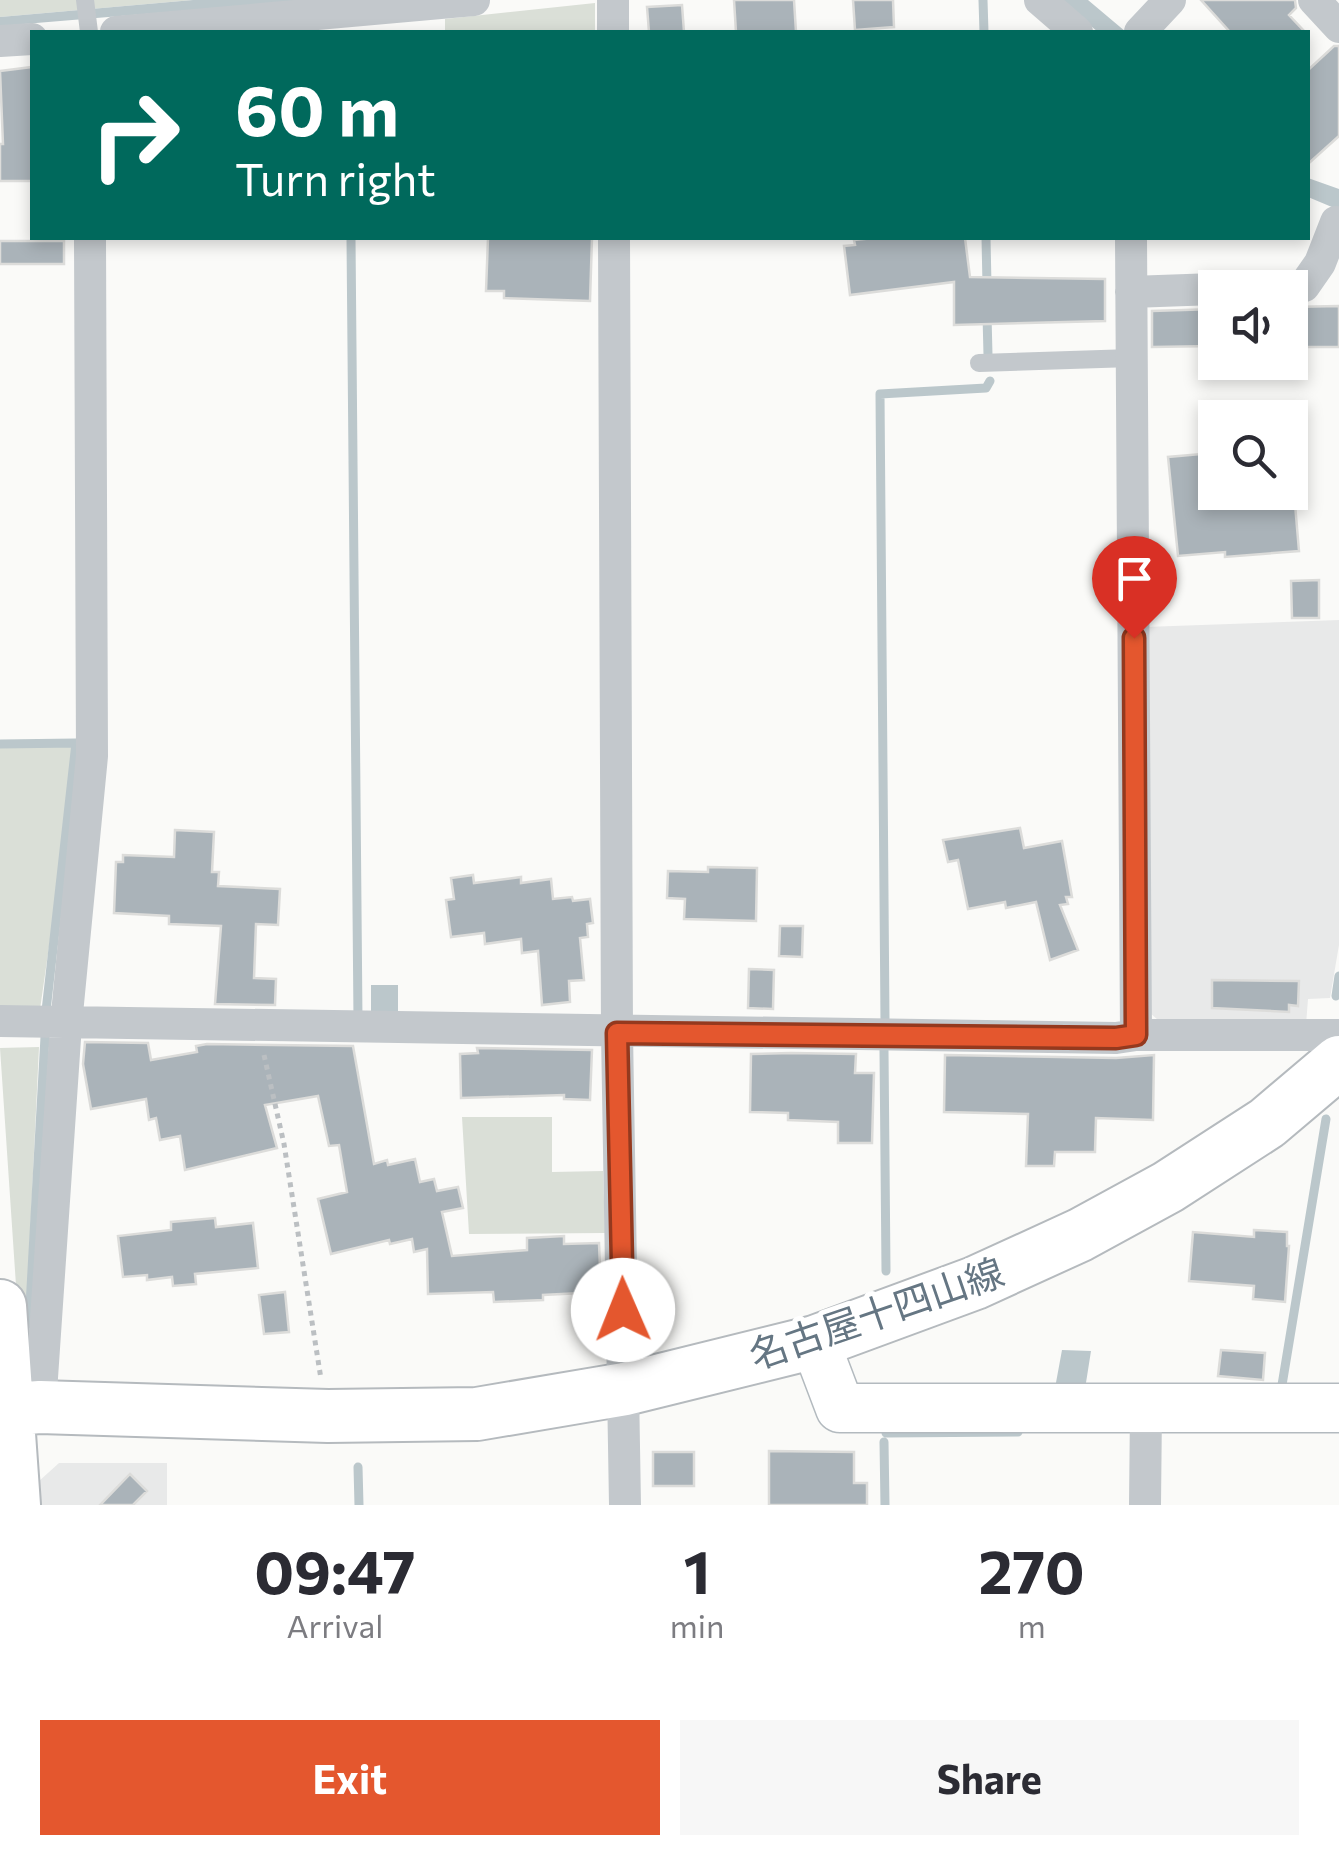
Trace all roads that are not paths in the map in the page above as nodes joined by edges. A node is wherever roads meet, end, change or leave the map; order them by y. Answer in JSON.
{"nodes":[{"id":1,"x":474,"y":0,"type":"edge"},
{"id":2,"x":613,"y":0,"type":"edge"},
{"id":3,"x":1040,"y":0,"type":"edge"},
{"id":4,"x":1170,"y":0,"type":"edge"},
{"id":5,"x":1314,"y":0,"type":"edge"},
{"id":6,"x":93,"y":19,"type":"edge"},
{"id":7,"x":1339,"y":27,"type":"edge"},
{"id":8,"x":613,"y":30,"type":"edge"},
{"id":9,"x":1075,"y":30,"type":"edge"},
{"id":10,"x":1142,"y":30,"type":"edge"},
{"id":11,"x":30,"y":39,"type":"edge"},
{"id":12,"x":0,"y":42,"type":"edge"},
{"id":13,"x":1328,"y":218,"type":"edge"},
{"id":14,"x":90,"y":240,"type":"edge"},
{"id":15,"x":614,"y":240,"type":"edge"},
{"id":16,"x":1130,"y":240,"type":"edge"},
{"id":17,"x":1308,"y":280,"type":"edge"},
{"id":18,"x":1198,"y":290,"type":"edge"},
{"id":19,"x":1131,"y":292,"type":"junction"},
{"id":20,"x":1132,"y":358,"type":"junction"},
{"id":21,"x":978,"y":362,"type":"dead end"},
{"id":22,"x":0,"y":1021,"type":"edge"},
{"id":23,"x":66,"y":1024,"type":"junction"},
{"id":24,"x":617,"y":1033,"type":"junction"},
{"id":25,"x":1136,"y":1035,"type":"junction"},
{"id":26,"x":1339,"y":1036,"type":"edge"},
{"id":27,"x":1339,"y":1062,"type":"edge"},
{"id":28,"x":0,"y":1306,"type":"edge"},
{"id":29,"x":815,"y":1342,"type":"junction"},
{"id":30,"x":625,"y":1389,"type":"junction"},
{"id":31,"x":1339,"y":1408,"type":"edge"},
{"id":32,"x":16,"y":1409,"type":"edge"},
{"id":33,"x":1146,"y":1409,"type":"junction"},
{"id":34,"x":14,"y":1505,"type":"edge"},
{"id":35,"x":626,"y":1505,"type":"edge"},
{"id":36,"x":1146,"y":1505,"type":"edge"}],
"edges":[{"from":1,"to":6,"type":"street"},
{"from":2,"to":8,"type":"street"},
{"from":3,"to":9,"type":"street"},
{"from":4,"to":10,"type":"street"},
{"from":5,"to":7,"type":"street"},
{"from":11,"to":12,"type":"street"},
{"from":13,"to":17,"type":"street"},
{"from":14,"to":23,"type":"street"},
{"from":15,"to":24,"type":"street"},
{"from":16,"to":19,"type":"street"},
{"from":18,"to":19,"type":"street"},
{"from":19,"to":20,"type":"street"},
{"from":20,"to":21,"type":"lane"},
{"from":20,"to":25,"type":"street"},
{"from":22,"to":23,"type":"street"},
{"from":23,"to":24,"type":"street"},
{"from":23,"to":32,"type":"street"},
{"from":24,"to":25,"type":"street"},
{"from":24,"to":30,"type":"street"},
{"from":25,"to":26,"type":"street"},
{"from":27,"to":29,"type":"main road","name":"名古屋十四山線"},
{"from":28,"to":32,"type":"main road"},
{"from":29,"to":30,"type":"main road","name":"名古屋十四山線"},
{"from":29,"to":33,"type":"street"},
{"from":30,"to":32,"type":"main road","name":"名古屋十四山線"},
{"from":30,"to":35,"type":"street"},
{"from":31,"to":33,"type":"street"},
{"from":32,"to":34,"type":"main road"},
{"from":33,"to":36,"type":"street"}]}
